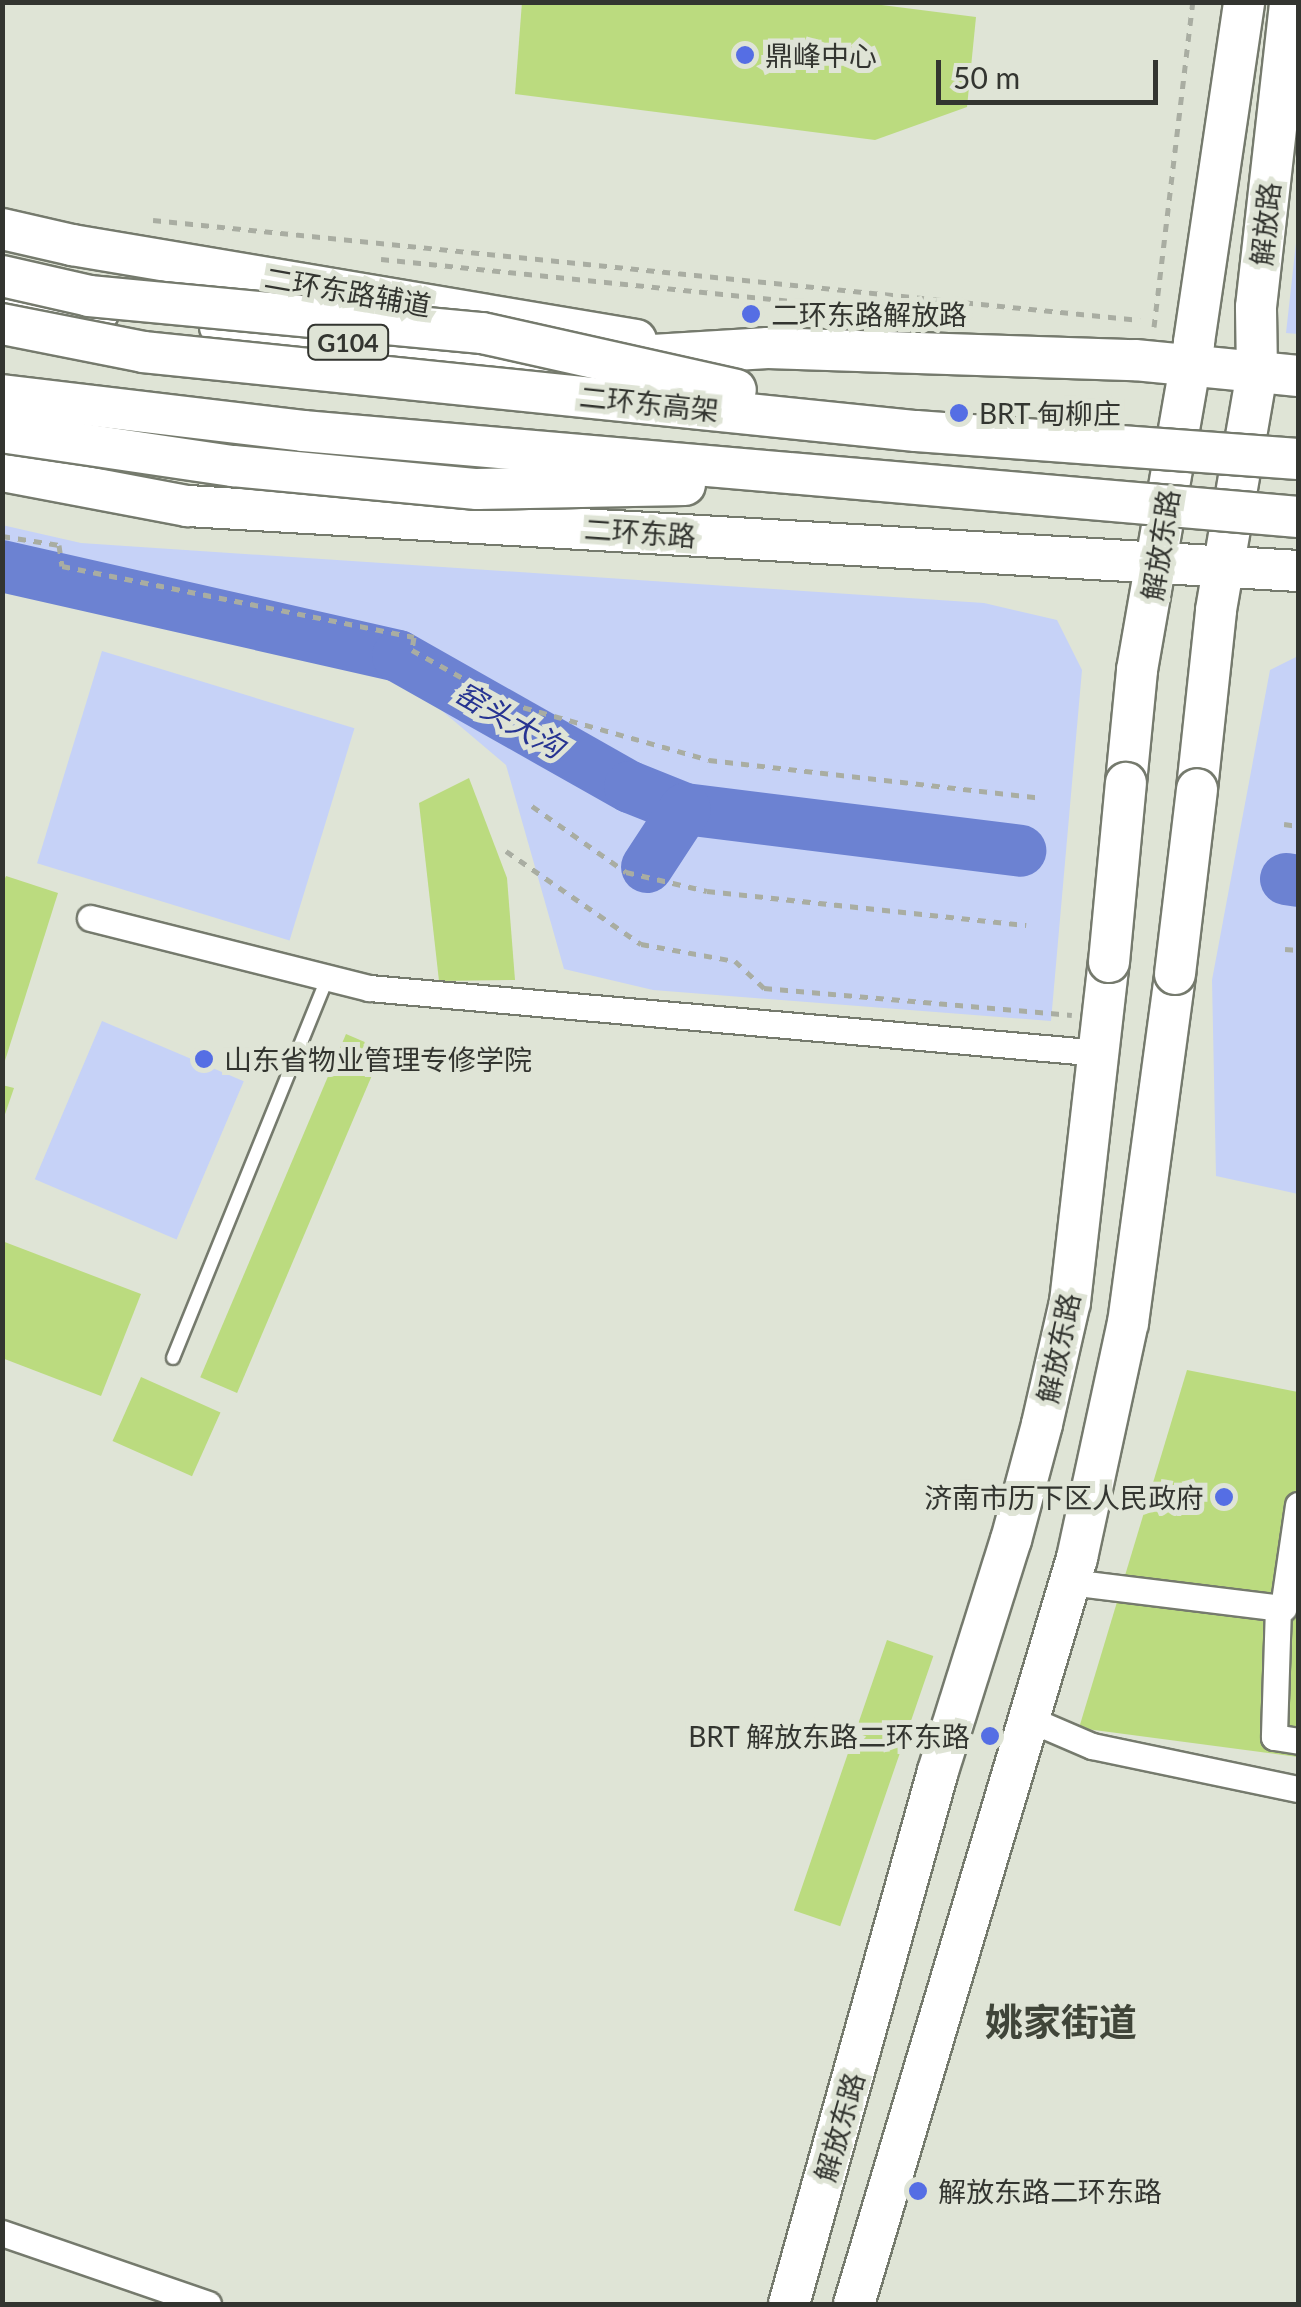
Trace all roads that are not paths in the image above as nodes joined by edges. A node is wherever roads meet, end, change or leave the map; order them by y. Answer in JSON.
{"nodes":[{"id":1,"x":1244,"y":2,"type":"edge"},
{"id":2,"x":1290,"y":2,"type":"edge"},
{"id":3,"x":1236,"y":72,"type":"junction"},
{"id":4,"x":1282,"y":76,"type":"junction"},
{"id":5,"x":2,"y":229,"type":"edge"},
{"id":6,"x":2,"y":276,"type":"edge"},
{"id":7,"x":2,"y":301,"type":"edge"},
{"id":8,"x":2,"y":324,"type":"edge"},
{"id":9,"x":694,"y":349,"type":"junction"},
{"id":10,"x":1169,"y":362,"type":"junction"},
{"id":11,"x":1257,"y":373,"type":"junction"},
{"id":12,"x":1298,"y":376,"type":"edge"},
{"id":13,"x":2,"y":395,"type":"edge"},
{"id":14,"x":2,"y":414,"type":"edge"},
{"id":15,"x":916,"y":430,"type":"junction"},
{"id":16,"x":2,"y":432,"type":"edge"},
{"id":17,"x":1298,"y":459,"type":"edge"},
{"id":18,"x":2,"y":471,"type":"edge"},
{"id":19,"x":909,"y":481,"type":"junction"},
{"id":20,"x":1298,"y":517,"type":"edge"},
{"id":21,"x":554,"y":526,"type":"junction"},
{"id":22,"x":1157,"y":564,"type":"junction"},
{"id":23,"x":1224,"y":567,"type":"junction"},
{"id":24,"x":1298,"y":571,"type":"edge"},
{"id":25,"x":90,"y":918,"type":"dead end"},
{"id":26,"x":328,"y":978,"type":"junction"},
{"id":27,"x":1102,"y":1035,"type":"junction"},
{"id":28,"x":173,"y":1358,"type":"dead end"},
{"id":29,"x":1298,"y":1505,"type":"edge"},
{"id":30,"x":1070,"y":1582,"type":"junction"},
{"id":31,"x":1278,"y":1607,"type":"junction"},
{"id":32,"x":1029,"y":1719,"type":"junction"},
{"id":33,"x":1298,"y":1740,"type":"edge"},
{"id":34,"x":1298,"y":1790,"type":"edge"},
{"id":35,"x":2,"y":2233,"type":"edge"},
{"id":36,"x":208,"y":2304,"type":"edge"},
{"id":37,"x":789,"y":2304,"type":"edge"},
{"id":38,"x":854,"y":2304,"type":"edge"}],
"edges":[{"from":1,"to":3,"type":"main road","name":"解放路"},
{"from":2,"to":4,"type":"main road","name":"解放路"},
{"from":3,"to":4,"type":"main road"},
{"from":3,"to":10,"type":"main road","name":"解放路"},
{"from":4,"to":11,"type":"main road","name":"解放路"},
{"from":5,"to":9,"type":"main road","name":"二环东路辅道"},
{"from":6,"to":15,"type":"main road","bridge":true},
{"from":7,"to":9,"type":"main road","number":"G104"},
{"from":8,"to":15,"type":"main road","name":"二环东高架","bridge":true},
{"from":9,"to":10,"type":"main road","number":"G104"},
{"from":10,"to":11,"type":"main road","number":"G104"},
{"from":10,"to":22,"type":"main road","name":"解放东路"},
{"from":11,"to":12,"type":"main road","number":"G104"},
{"from":11,"to":23,"type":"main road"},
{"from":13,"to":19,"type":"main road","name":"二环东高架","bridge":true},
{"from":14,"to":21,"type":"main road","name":"二环东路"},
{"from":15,"to":17,"type":"main road","name":"二环东高架","bridge":true},
{"from":16,"to":19,"type":"main road","bridge":true},
{"from":18,"to":21,"type":"main road"},
{"from":19,"to":20,"type":"main road","name":"二环东高架","bridge":true},
{"from":21,"to":22,"type":"main road","name":"二环东路"},
{"from":22,"to":23,"type":"main road","name":"二环东路"},
{"from":22,"to":27,"type":"main road","name":"解放东路","bridge":true},
{"from":23,"to":24,"type":"main road","name":"二环东路"},
{"from":23,"to":30,"type":"main road","bridge":true},
{"from":25,"to":26,"type":"street"},
{"from":26,"to":27,"type":"street"},
{"from":26,"to":28,"type":"lane"},
{"from":27,"to":37,"type":"main road","name":"解放东路"},
{"from":29,"to":31,"type":"street"},
{"from":30,"to":31,"type":"street"},
{"from":30,"to":32,"type":"main road"},
{"from":31,"to":33,"type":"street"},
{"from":32,"to":34,"type":"street"},
{"from":32,"to":38,"type":"main road"},
{"from":35,"to":36,"type":"street"}]}
